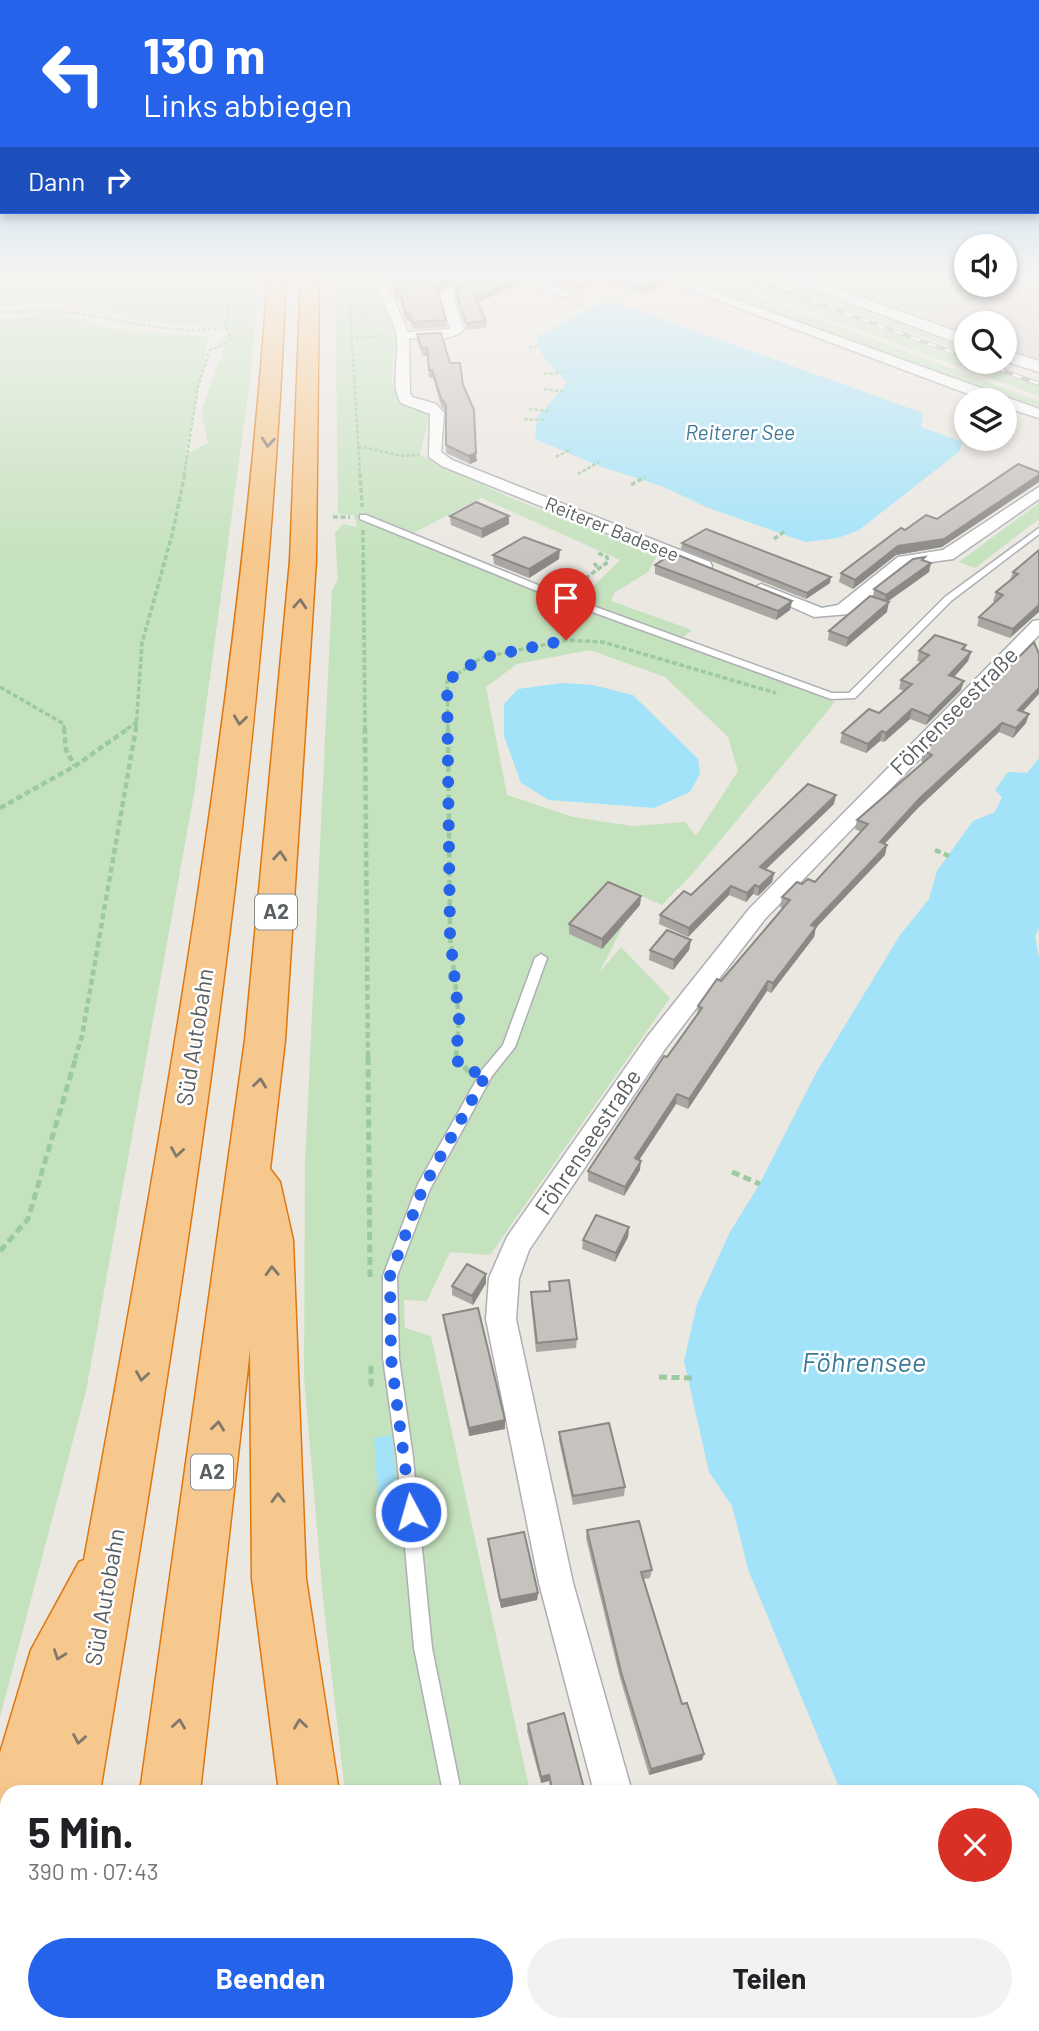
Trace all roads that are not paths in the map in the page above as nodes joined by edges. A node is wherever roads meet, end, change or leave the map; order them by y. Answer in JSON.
{"nodes":[{"id":1,"x":272,"y":371,"type":"edge"},
{"id":2,"x":308,"y":371,"type":"edge"},
{"id":3,"x":402,"y":371,"type":"edge"},
{"id":4,"x":920,"y":371,"type":"edge"},
{"id":5,"x":967,"y":388,"type":"edge"},
{"id":6,"x":1017,"y":408,"type":"edge"},
{"id":7,"x":1038,"y":418,"type":"edge"},
{"id":8,"x":1039,"y":492,"type":"edge"},
{"id":9,"x":363,"y":517,"type":"road end"},
{"id":10,"x":1039,"y":530,"type":"edge"},
{"id":11,"x":717,"y":572,"type":"edge"},
{"id":12,"x":743,"y":582,"type":"edge"},
{"id":13,"x":1039,"y":625,"type":"edge"},
{"id":14,"x":541,"y":958,"type":"dead end"},
{"id":15,"x":252,"y":1151,"type":"junction"},
{"id":16,"x":114,"y":1552,"type":"junction"},
{"id":17,"x":20,"y":1785,"type":"edge"},
{"id":18,"x":70,"y":1785,"type":"edge"},
{"id":19,"x":171,"y":1785,"type":"edge"},
{"id":20,"x":308,"y":1785,"type":"edge"},
{"id":21,"x":451,"y":1785,"type":"edge"},
{"id":22,"x":611,"y":1785,"type":"edge"}],
"edges":[{"from":1,"to":16,"type":"highway","name":"Süd Autobahn","one_way":true},
{"from":15,"to":2,"type":"highway","number":"A2","one_way":true},
{"from":3,"to":11,"type":"street","name":"Reiterer Badesee"},
{"from":4,"to":5,"type":"street"},
{"from":6,"to":7,"type":"street"},
{"from":8,"to":12,"type":"street"},
{"from":9,"to":10,"type":"lane"},
{"from":13,"to":22,"type":"street","name":"Föhrenseestraße"},
{"from":14,"to":21,"type":"lane"},
{"from":19,"to":15,"type":"highway","number":"A2","one_way":true},
{"from":20,"to":15,"type":"highway","one_way":true},
{"from":16,"to":17,"type":"highway","one_way":true},
{"from":16,"to":18,"type":"highway","name":"Süd Autobahn","one_way":true}]}
